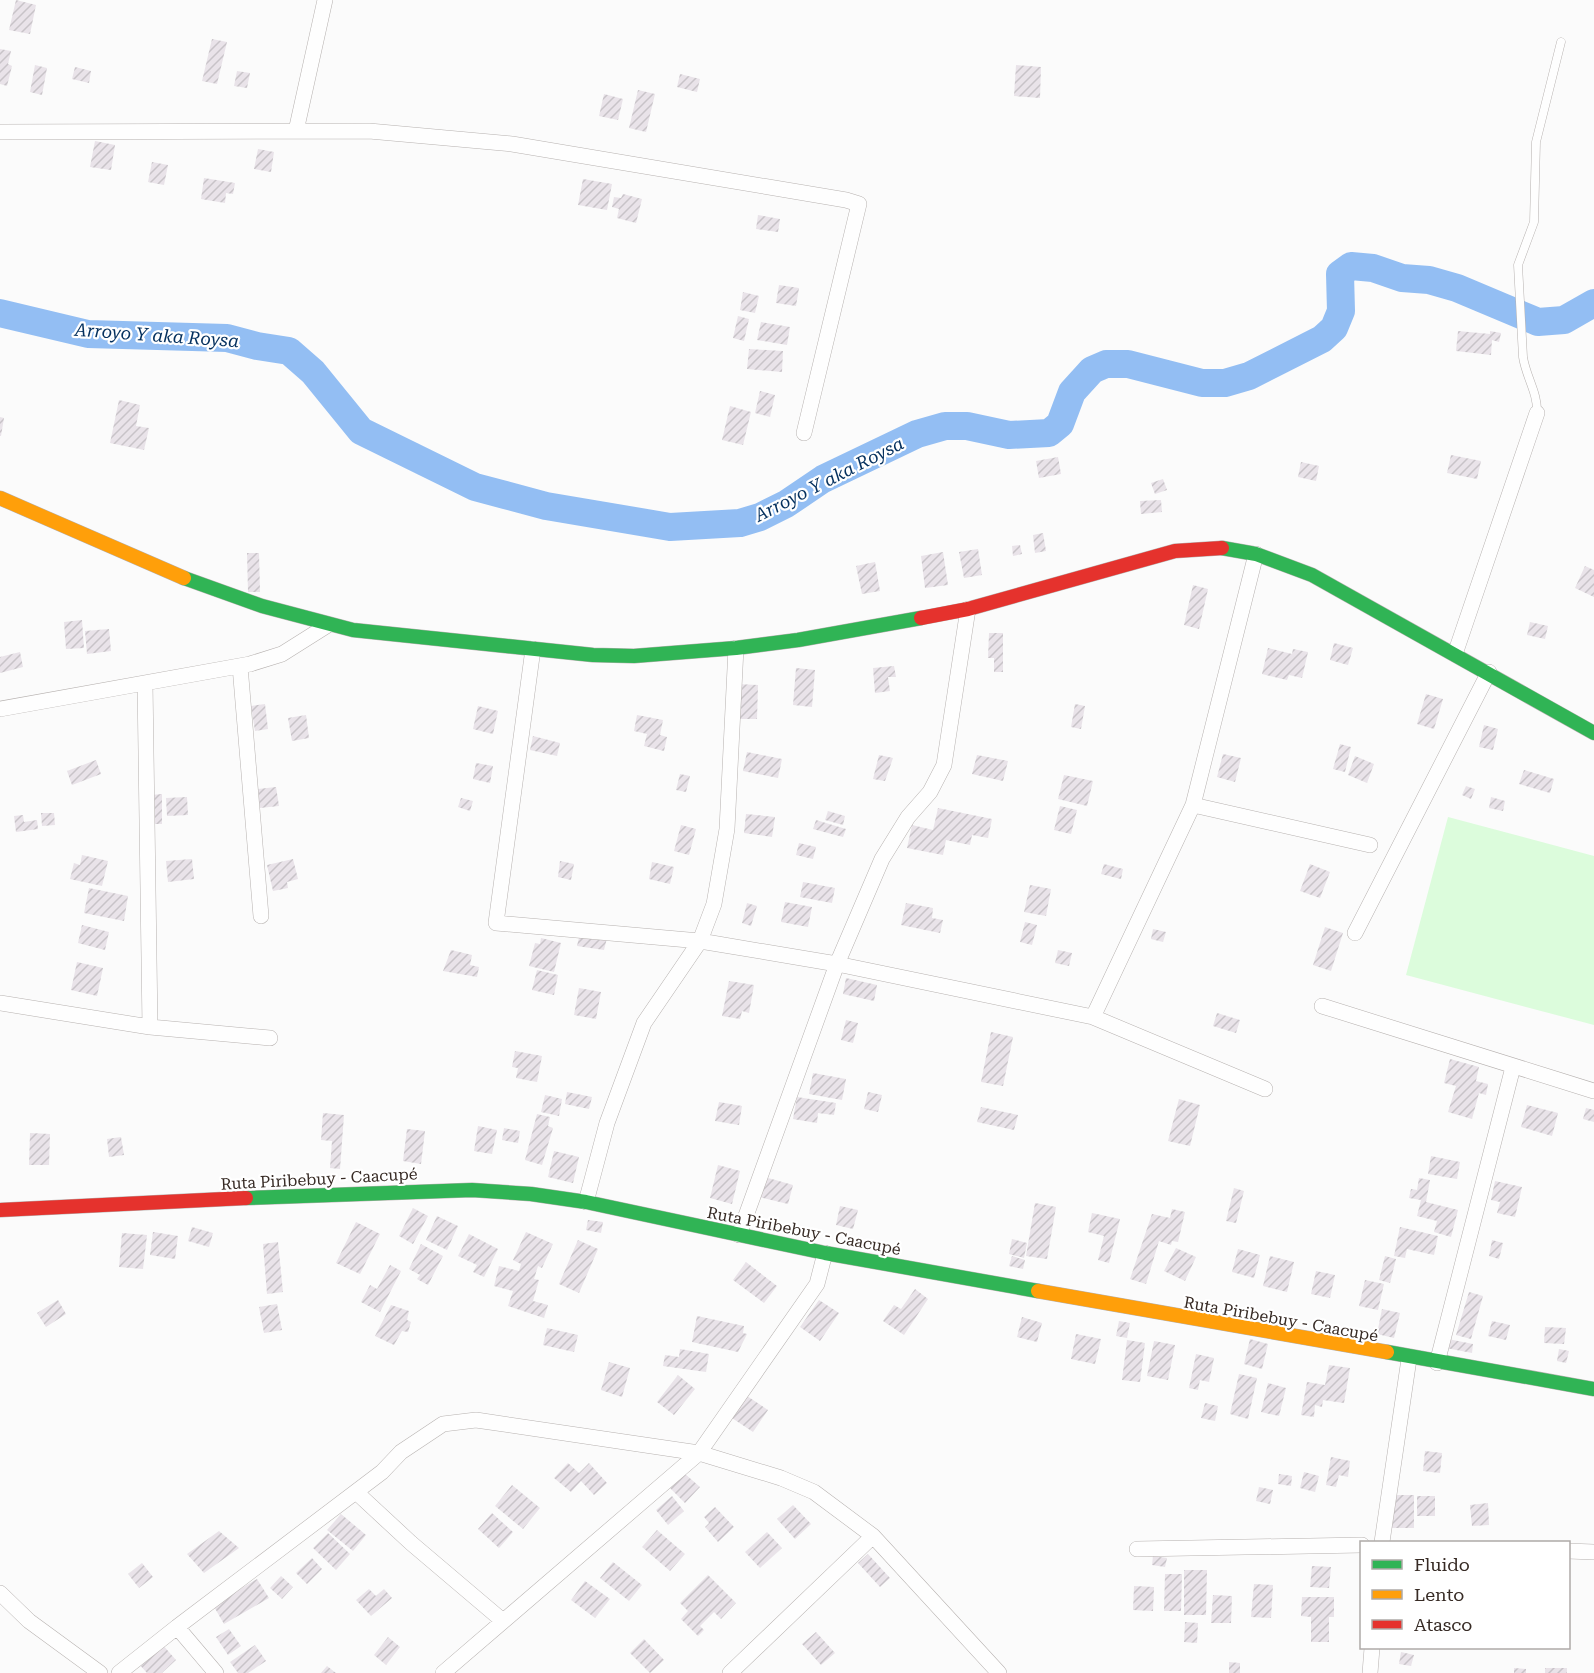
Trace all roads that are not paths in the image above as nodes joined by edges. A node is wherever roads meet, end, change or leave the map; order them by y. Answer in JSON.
{"nodes":[{"id":1,"x":325,"y":0,"type":"edge"},
{"id":2,"x":1561,"y":42,"type":"dead end"},
{"id":3,"x":296,"y":131,"type":"junction"},
{"id":4,"x":0,"y":132,"type":"edge"},
{"id":5,"x":1537,"y":413,"type":"joint"},
{"id":6,"x":804,"y":433,"type":"dead end"},
{"id":7,"x":0,"y":498,"type":"edge"},
{"id":8,"x":1256,"y":554,"type":"junction"},
{"id":9,"x":968,"y":609,"type":"junction"},
{"id":10,"x":328,"y":626,"type":"junction"},
{"id":11,"x":736,"y":648,"type":"junction"},
{"id":12,"x":533,"y":649,"type":"junction"},
{"id":13,"x":1455,"y":654,"type":"junction"},
{"id":14,"x":240,"y":666,"type":"junction"},
{"id":15,"x":1490,"y":672,"type":"junction"},
{"id":16,"x":145,"y":683,"type":"junction"},
{"id":17,"x":0,"y":709,"type":"edge"},
{"id":18,"x":1594,"y":733,"type":"edge"},
{"id":19,"x":1193,"y":805,"type":"junction"},
{"id":20,"x":1370,"y":845,"type":"dead end"},
{"id":21,"x":261,"y":916,"type":"dead end"},
{"id":22,"x":1355,"y":933,"type":"dead end"},
{"id":23,"x":700,"y":941,"type":"junction"},
{"id":24,"x":837,"y":964,"type":"junction"},
{"id":25,"x":0,"y":1003,"type":"edge"},
{"id":26,"x":1322,"y":1006,"type":"dead end"},
{"id":27,"x":1093,"y":1017,"type":"junction"},
{"id":28,"x":150,"y":1027,"type":"junction"},
{"id":29,"x":270,"y":1038,"type":"dead end"},
{"id":30,"x":1513,"y":1067,"type":"junction"},
{"id":31,"x":1265,"y":1089,"type":"dead end"},
{"id":32,"x":1594,"y":1091,"type":"edge"},
{"id":33,"x":586,"y":1202,"type":"junction"},
{"id":34,"x":0,"y":1210,"type":"edge"},
{"id":35,"x":739,"y":1236,"type":"junction"},
{"id":36,"x":825,"y":1253,"type":"junction"},
{"id":37,"x":1409,"y":1359,"type":"junction"},
{"id":38,"x":1437,"y":1363,"type":"junction"},
{"id":39,"x":1594,"y":1389,"type":"edge"},
{"id":40,"x":699,"y":1453,"type":"junction"},
{"id":41,"x":356,"y":1492,"type":"junction"},
{"id":42,"x":873,"y":1536,"type":"junction"},
{"id":43,"x":1382,"y":1541,"type":"edge"},
{"id":44,"x":1360,"y":1545,"type":"edge"},
{"id":45,"x":1137,"y":1549,"type":"dead end"},
{"id":46,"x":1570,"y":1551,"type":"edge"},
{"id":47,"x":1594,"y":1552,"type":"edge"},
{"id":48,"x":0,"y":1593,"type":"edge"},
{"id":49,"x":503,"y":1621,"type":"junction"},
{"id":50,"x":177,"y":1627,"type":"junction"},
{"id":51,"x":1372,"y":1649,"type":"edge"},
{"id":52,"x":100,"y":1673,"type":"edge"},
{"id":53,"x":119,"y":1673,"type":"edge"},
{"id":54,"x":216,"y":1673,"type":"edge"},
{"id":55,"x":443,"y":1673,"type":"edge"},
{"id":56,"x":730,"y":1673,"type":"edge"},
{"id":57,"x":999,"y":1673,"type":"edge"},
{"id":58,"x":1370,"y":1673,"type":"edge"}],
"edges":[{"from":1,"to":3,"type":"street"},
{"from":2,"to":5,"type":"lane"},
{"from":3,"to":4,"type":"street"},
{"from":3,"to":6,"type":"street"},
{"from":5,"to":13,"type":"street"},
{"from":7,"to":10,"type":"street"},
{"from":8,"to":9,"type":"street"},
{"from":8,"to":13,"type":"street"},
{"from":8,"to":19,"type":"street"},
{"from":9,"to":11,"type":"street"},
{"from":9,"to":24,"type":"street"},
{"from":10,"to":12,"type":"street"},
{"from":10,"to":14,"type":"street"},
{"from":11,"to":12,"type":"street"},
{"from":11,"to":23,"type":"street"},
{"from":12,"to":23,"type":"street"},
{"from":13,"to":15,"type":"street"},
{"from":14,"to":16,"type":"street"},
{"from":14,"to":21,"type":"street"},
{"from":15,"to":18,"type":"street"},
{"from":15,"to":22,"type":"street"},
{"from":16,"to":17,"type":"street"},
{"from":16,"to":28,"type":"street"},
{"from":19,"to":20,"type":"street"},
{"from":19,"to":27,"type":"street"},
{"from":23,"to":24,"type":"street"},
{"from":23,"to":33,"type":"street"},
{"from":24,"to":27,"type":"street"},
{"from":24,"to":35,"type":"street"},
{"from":25,"to":28,"type":"street"},
{"from":26,"to":30,"type":"street"},
{"from":27,"to":31,"type":"street"},
{"from":28,"to":29,"type":"street"},
{"from":30,"to":32,"type":"street"},
{"from":30,"to":38,"type":"street"},
{"from":33,"to":34,"type":"street","name":"Ruta Piribebuy - Caacupé"},
{"from":33,"to":35,"type":"street","name":"Ruta Piribebuy - Caacupé"},
{"from":35,"to":36,"type":"street","name":"Ruta Piribebuy - Caacupé"},
{"from":36,"to":37,"type":"street","name":"Ruta Piribebuy - Caacupé"},
{"from":36,"to":40,"type":"street"},
{"from":37,"to":38,"type":"street","name":"Ruta Piribebuy - Caacupé"},
{"from":37,"to":43,"type":"street"},
{"from":38,"to":39,"type":"street","name":"Ruta Piribebuy - Caacupé"},
{"from":40,"to":41,"type":"street"},
{"from":40,"to":42,"type":"street"},
{"from":40,"to":49,"type":"street"},
{"from":41,"to":49,"type":"street"},
{"from":41,"to":50,"type":"street"},
{"from":42,"to":56,"type":"street"},
{"from":42,"to":57,"type":"street"},
{"from":44,"to":45,"type":"street"},
{"from":46,"to":47,"type":"street"},
{"from":48,"to":52,"type":"street"},
{"from":49,"to":55,"type":"street"},
{"from":50,"to":53,"type":"street"},
{"from":50,"to":54,"type":"street"},
{"from":51,"to":58,"type":"street"}]}
